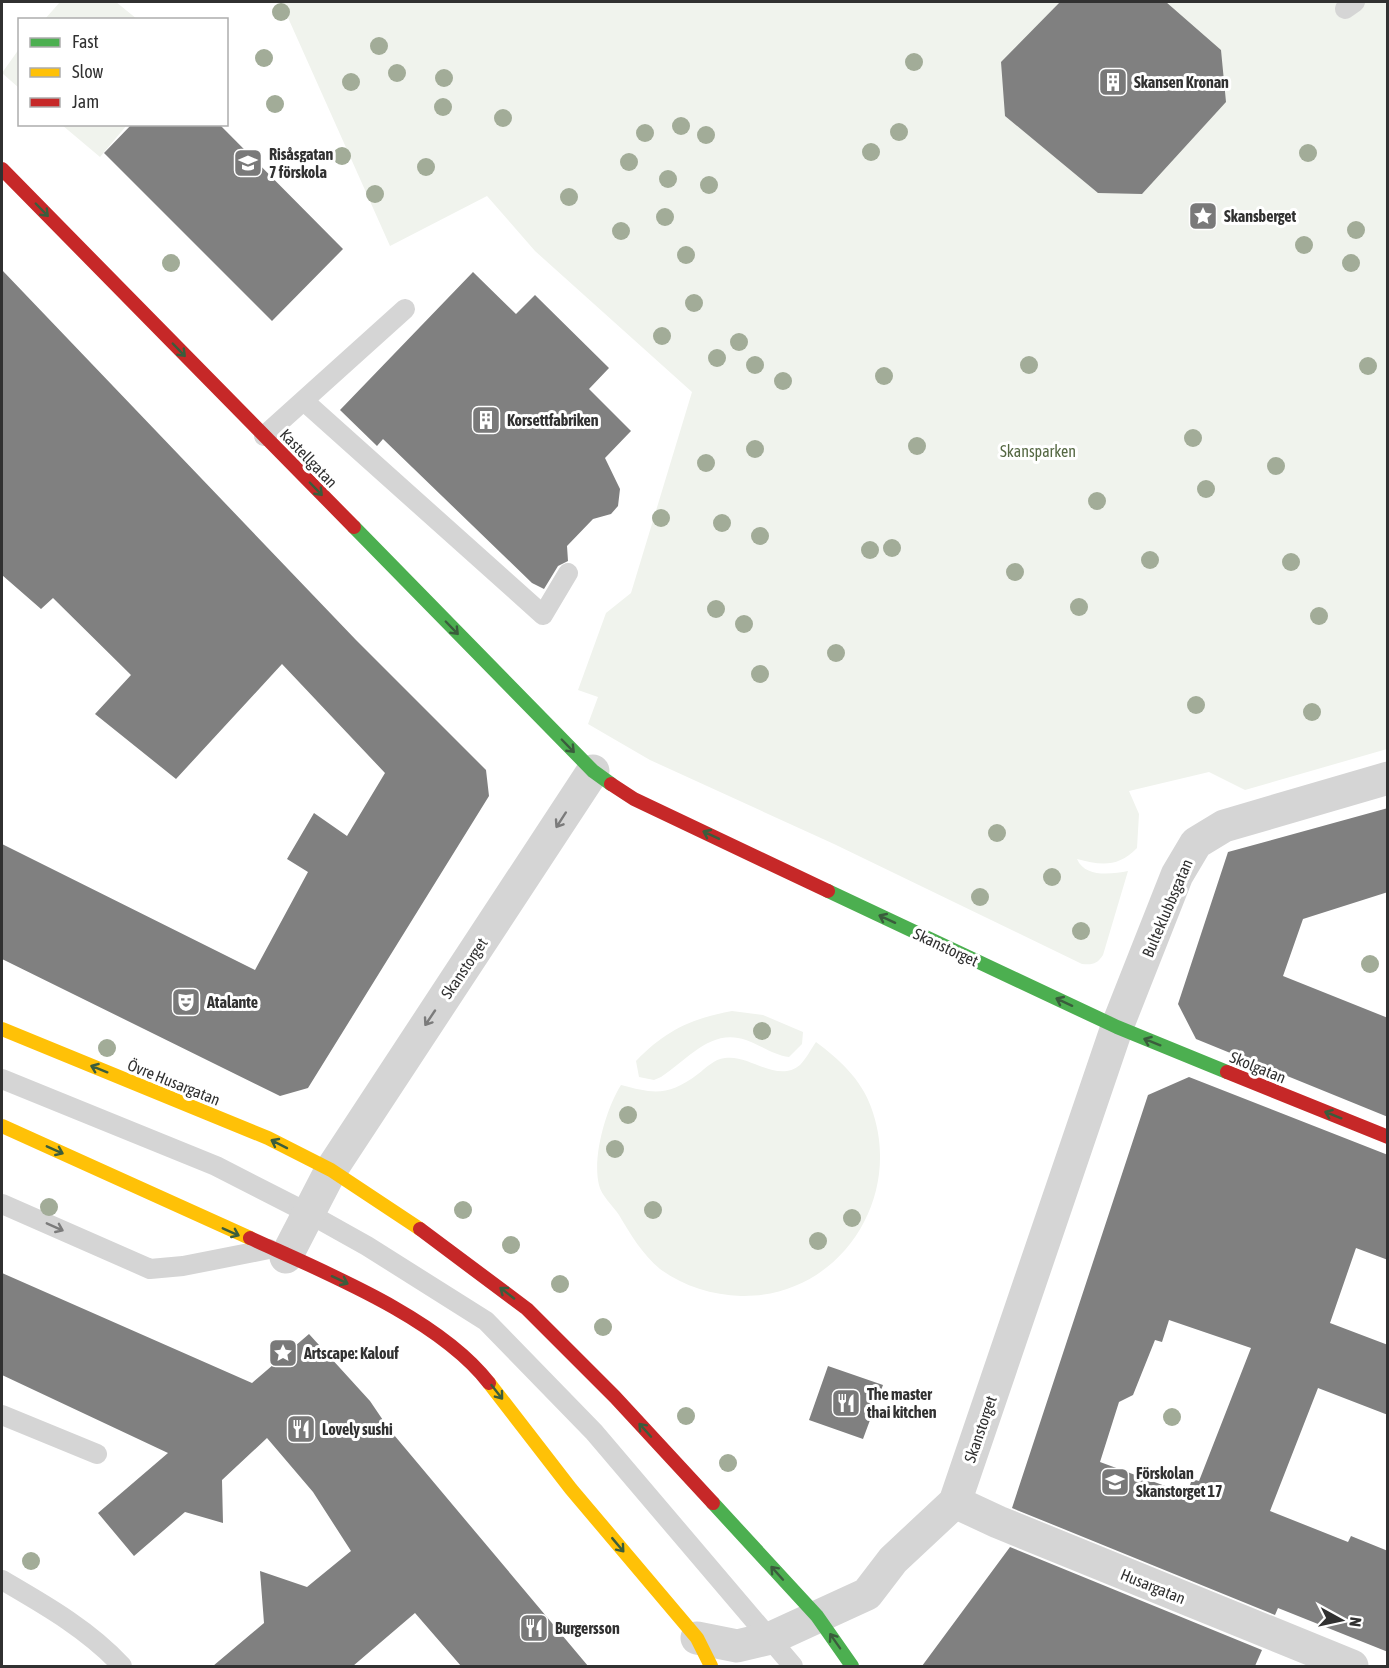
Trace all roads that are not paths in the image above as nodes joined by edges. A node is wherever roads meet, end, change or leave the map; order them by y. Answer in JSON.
{"nodes":[{"id":1,"x":2,"y":169,"type":"edge"},
{"id":2,"x":405,"y":309,"type":"dead end"},
{"id":3,"x":304,"y":401,"type":"junction"},
{"id":4,"x":264,"y":436,"type":"junction"},
{"id":5,"x":568,"y":573,"type":"dead end"},
{"id":6,"x":593,"y":771,"type":"junction"},
{"id":7,"x":1388,"y":778,"type":"edge"},
{"id":8,"x":1116,"y":1027,"type":"junction"},
{"id":9,"x":2,"y":1029,"type":"edge"},
{"id":10,"x":2,"y":1079,"type":"edge"},
{"id":11,"x":2,"y":1126,"type":"edge"},
{"id":12,"x":1388,"y":1137,"type":"edge"},
{"id":13,"x":331,"y":1170,"type":"junction"},
{"id":14,"x":2,"y":1204,"type":"edge"},
{"id":15,"x":309,"y":1213,"type":"junction"},
{"id":16,"x":278,"y":1253,"type":"junction"},
{"id":17,"x":2,"y":1415,"type":"edge"},
{"id":18,"x":97,"y":1454,"type":"dead end"},
{"id":19,"x":955,"y":1502,"type":"junction"},
{"id":20,"x":2,"y":1580,"type":"edge"},
{"id":21,"x":817,"y":1616,"type":"junction"},
{"id":22,"x":771,"y":1638,"type":"junction"},
{"id":23,"x":704,"y":1652,"type":"edge"},
{"id":24,"x":122,"y":1666,"type":"edge"},
{"id":25,"x":794,"y":1666,"type":"edge"},
{"id":26,"x":852,"y":1666,"type":"edge"},
{"id":27,"x":1352,"y":1666,"type":"edge"}],
"edges":[{"from":1,"to":4,"type":"main road","name":"Kastellgatan","one_way":true},
{"from":2,"to":3,"type":"lane"},
{"from":3,"to":4,"type":"lane"},
{"from":3,"to":5,"type":"lane"},
{"from":4,"to":6,"type":"main road","name":"Kastellgatan","one_way":true},
{"from":8,"to":6,"type":"main road","name":"Skanstorget","one_way":true},
{"from":6,"to":13,"type":"street","name":"Skanstorget","one_way":true},
{"from":7,"to":8,"type":"street","name":"Bulteklubbsgatan"},
{"from":12,"to":8,"type":"main road","name":"Skolgatan","one_way":true},
{"from":8,"to":19,"type":"street","name":"Skanstorget"},
{"from":13,"to":9,"type":"main road","name":"Övre Husargatan","one_way":true},
{"from":10,"to":15,"type":"lane"},
{"from":11,"to":16,"type":"main road","one_way":true},
{"from":13,"to":15,"type":"street","name":"Skanstorget"},
{"from":21,"to":13,"type":"main road","one_way":true},
{"from":14,"to":16,"type":"lane","one_way":true},
{"from":15,"to":16,"type":"street","name":"Skanstorget"},
{"from":15,"to":22,"type":"lane"},
{"from":16,"to":23,"type":"main road","name":"Skanstorget","one_way":true},
{"from":17,"to":18,"type":"lane"},
{"from":19,"to":21,"type":"street","name":"Skanstorget"},
{"from":19,"to":27,"type":"street","name":"Husargatan"},
{"from":20,"to":24,"type":"lane"},
{"from":21,"to":22,"type":"street","name":"Skanstorget"},
{"from":26,"to":21,"type":"main road","one_way":true},
{"from":22,"to":23,"type":"street","name":"Skanstorget"},
{"from":22,"to":25,"type":"lane"}]}
